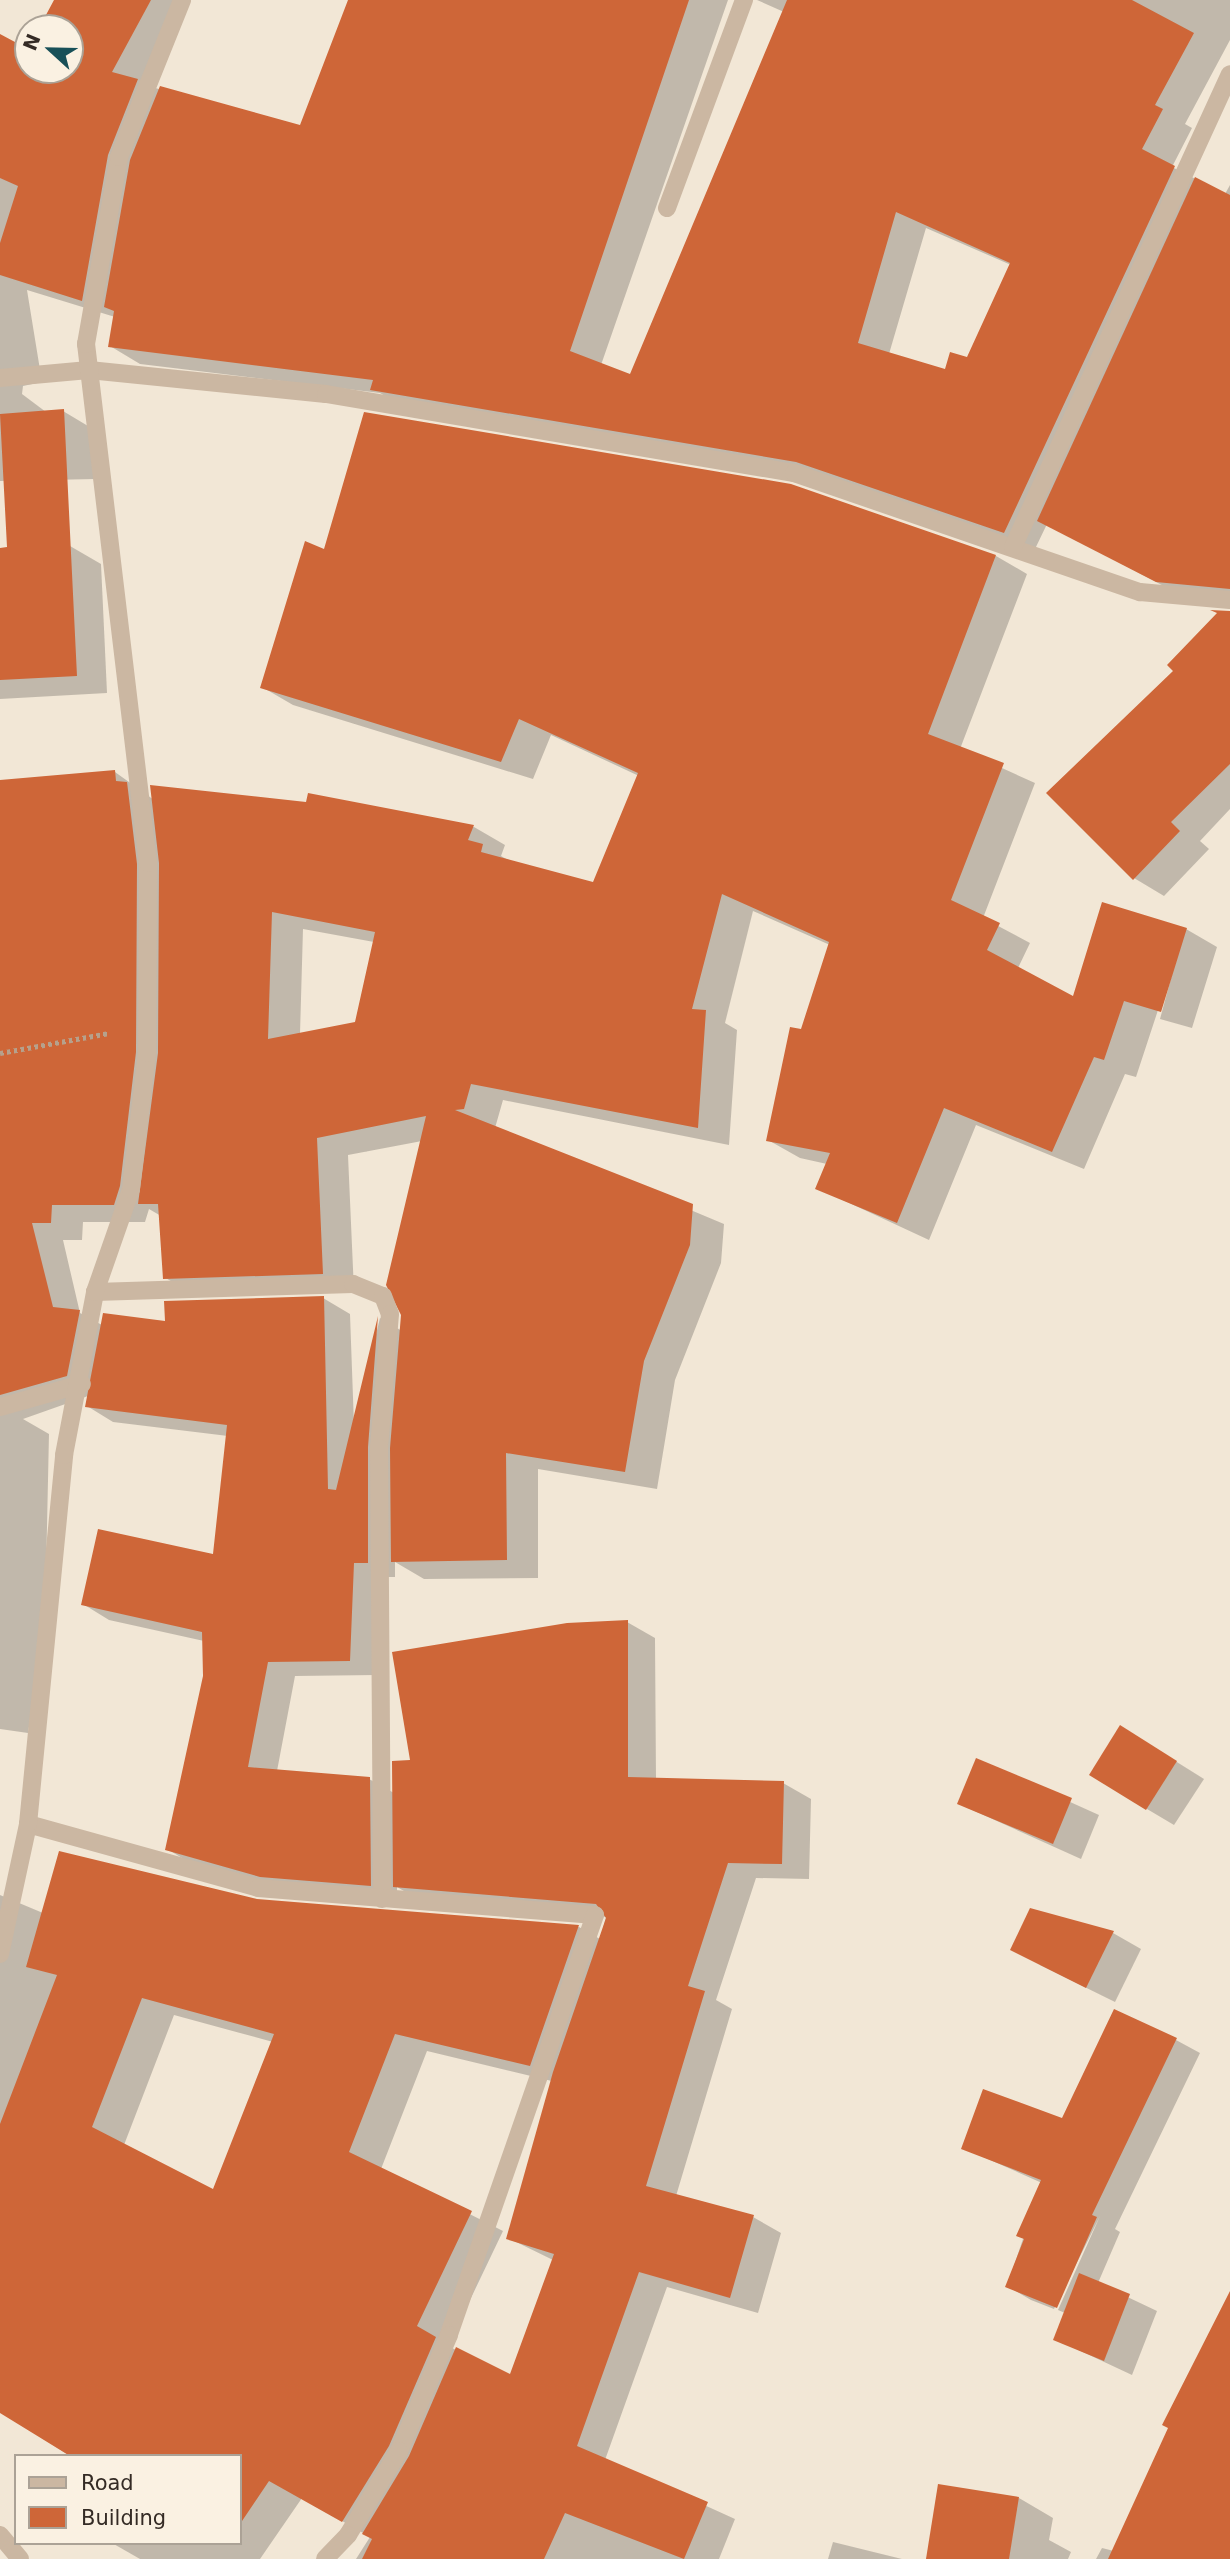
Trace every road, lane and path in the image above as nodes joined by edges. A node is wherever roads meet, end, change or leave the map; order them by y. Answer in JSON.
{"nodes":[{"id":1,"x":182,"y":0,"type":"edge"},
{"id":2,"x":744,"y":0,"type":"edge"},
{"id":3,"x":1230,"y":74,"type":"edge"},
{"id":4,"x":667,"y":208,"type":"dead end"},
{"id":5,"x":89,"y":370,"type":"junction"},
{"id":6,"x":0,"y":378,"type":"edge"},
{"id":7,"x":1013,"y":547,"type":"junction"},
{"id":8,"x":1230,"y":600,"type":"edge"},
{"id":9,"x":147,"y":1027,"type":"junction"},
{"id":10,"x":0,"y":1053,"type":"edge"},
{"id":11,"x":95,"y":1292,"type":"junction"},
{"id":12,"x":82,"y":1384,"type":"junction"},
{"id":13,"x":0,"y":1407,"type":"edge"},
{"id":14,"x":28,"y":1824,"type":"junction"},
{"id":15,"x":382,"y":1899,"type":"junction"},
{"id":16,"x":0,"y":1954,"type":"edge"},
{"id":17,"x":0,"y":2535,"type":"edge"},
{"id":18,"x":20,"y":2559,"type":"edge"},
{"id":19,"x":325,"y":2559,"type":"edge"}],
"edges":[{"from":1,"to":5,"type":"street"},
{"from":2,"to":4,"type":"street"},
{"from":3,"to":7,"type":"street"},
{"from":5,"to":6,"type":"street"},
{"from":5,"to":7,"type":"street"},
{"from":5,"to":9,"type":"street"},
{"from":7,"to":8,"type":"street"},
{"from":9,"to":10,"type":"path"},
{"from":9,"to":11,"type":"street"},
{"from":11,"to":12,"type":"street"},
{"from":11,"to":15,"type":"street"},
{"from":12,"to":13,"type":"street"},
{"from":12,"to":14,"type":"street"},
{"from":14,"to":15,"type":"street"},
{"from":14,"to":16,"type":"street"},
{"from":15,"to":19,"type":"street"},
{"from":17,"to":18,"type":"street"}]}
